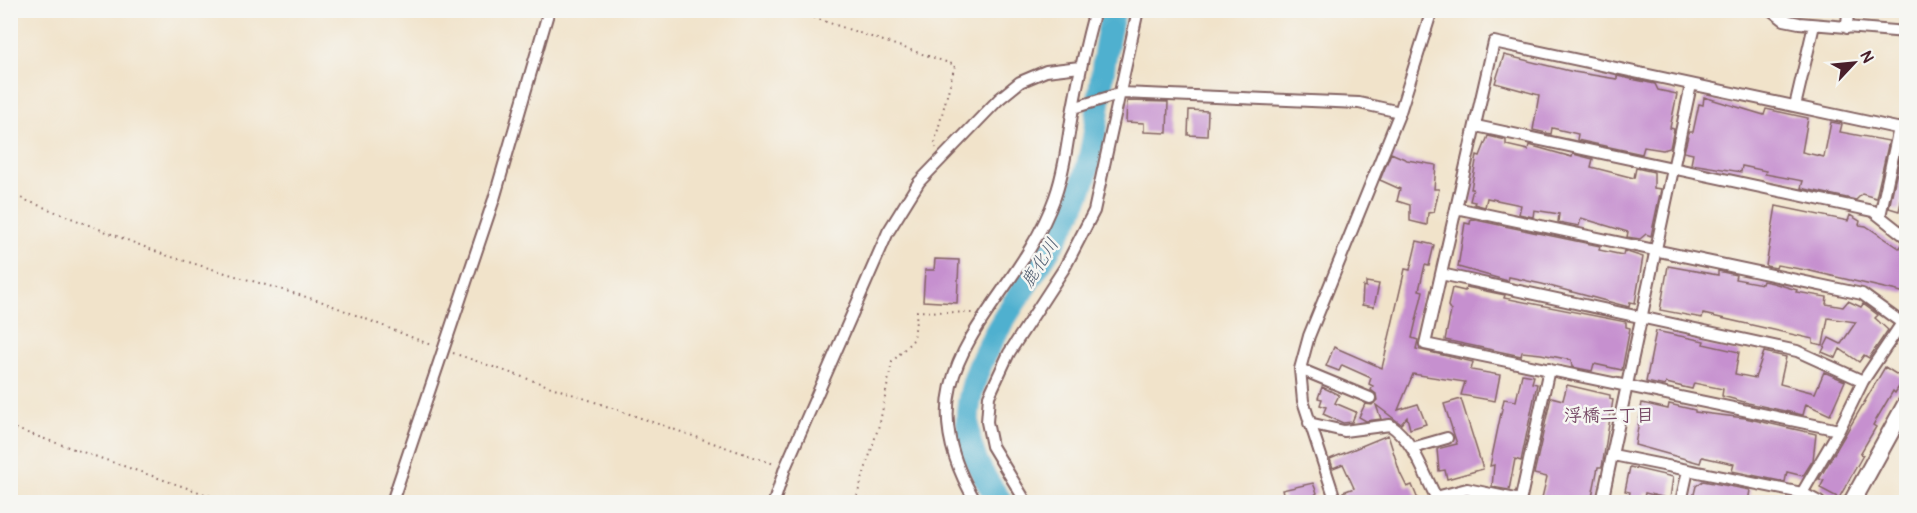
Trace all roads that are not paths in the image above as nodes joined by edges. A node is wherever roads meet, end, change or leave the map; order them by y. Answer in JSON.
{"nodes":[{"id":1,"x":549,"y":10,"type":"edge"},
{"id":2,"x":1095,"y":10,"type":"edge"},
{"id":3,"x":1138,"y":10,"type":"edge"},
{"id":4,"x":1432,"y":10,"type":"edge"},
{"id":5,"x":1771,"y":10,"type":"edge"},
{"id":6,"x":1848,"y":10,"type":"edge"},
{"id":7,"x":1814,"y":25,"type":"junction"},
{"id":8,"x":1847,"y":28,"type":"junction"},
{"id":9,"x":1906,"y":32,"type":"edge"},
{"id":10,"x":1080,"y":67,"type":"junction"},
{"id":11,"x":1691,"y":84,"type":"junction"},
{"id":12,"x":1122,"y":93,"type":"junction"},
{"id":13,"x":1795,"y":106,"type":"junction"},
{"id":14,"x":1076,"y":107,"type":"junction"},
{"id":15,"x":1400,"y":112,"type":"junction"},
{"id":16,"x":1476,"y":126,"type":"junction"},
{"id":17,"x":1903,"y":129,"type":"edge"},
{"id":18,"x":1673,"y":168,"type":"junction"},
{"id":19,"x":1456,"y":208,"type":"junction"},
{"id":20,"x":1880,"y":216,"type":"junction"},
{"id":21,"x":1906,"y":237,"type":"edge"},
{"id":22,"x":1655,"y":252,"type":"junction"},
{"id":23,"x":1441,"y":274,"type":"junction"},
{"id":24,"x":1642,"y":318,"type":"junction"},
{"id":25,"x":1904,"y":320,"type":"edge"},
{"id":26,"x":1300,"y":369,"type":"junction"},
{"id":27,"x":1550,"y":369,"type":"junction"},
{"id":28,"x":1863,"y":381,"type":"junction"},
{"id":29,"x":1627,"y":386,"type":"junction"},
{"id":30,"x":1370,"y":398,"type":"dead end"},
{"id":31,"x":1906,"y":404,"type":"edge"},
{"id":32,"x":1309,"y":423,"type":"junction"},
{"id":33,"x":1839,"y":430,"type":"junction"},
{"id":34,"x":1447,"y":438,"type":"dead end"},
{"id":35,"x":1412,"y":448,"type":"junction"},
{"id":36,"x":1613,"y":454,"type":"junction"},
{"id":37,"x":1688,"y":470,"type":"junction"},
{"id":38,"x":1802,"y":493,"type":"junction"},
{"id":39,"x":1435,"y":500,"type":"edge"},
{"id":40,"x":1520,"y":501,"type":"edge"},
{"id":41,"x":392,"y":502,"type":"edge"},
{"id":42,"x":774,"y":502,"type":"edge"},
{"id":43,"x":976,"y":502,"type":"edge"},
{"id":44,"x":1026,"y":502,"type":"edge"},
{"id":45,"x":1336,"y":502,"type":"edge"},
{"id":46,"x":1602,"y":502,"type":"edge"},
{"id":47,"x":1682,"y":502,"type":"edge"},
{"id":48,"x":1819,"y":502,"type":"edge"},
{"id":49,"x":1852,"y":502,"type":"edge"}],
"edges":[{"from":1,"to":41,"type":"street"},
{"from":2,"to":10,"type":"street"},
{"from":3,"to":12,"type":"street"},
{"from":4,"to":15,"type":"street"},
{"from":5,"to":7,"type":"street"},
{"from":6,"to":8,"type":"street"},
{"from":7,"to":8,"type":"street"},
{"from":7,"to":13,"type":"street"},
{"from":8,"to":9,"type":"street"},
{"from":10,"to":14,"type":"street"},
{"from":10,"to":42,"type":"street"},
{"from":11,"to":13,"type":"street"},
{"from":11,"to":16,"type":"street"},
{"from":11,"to":18,"type":"street"},
{"from":12,"to":14,"type":"street"},
{"from":12,"to":15,"type":"street"},
{"from":12,"to":44,"type":"street"},
{"from":13,"to":17,"type":"street"},
{"from":14,"to":43,"type":"street"},
{"from":15,"to":26,"type":"street"},
{"from":16,"to":18,"type":"street"},
{"from":16,"to":19,"type":"street"},
{"from":17,"to":20,"type":"street"},
{"from":18,"to":20,"type":"street"},
{"from":18,"to":22,"type":"street"},
{"from":19,"to":22,"type":"street"},
{"from":19,"to":23,"type":"street"},
{"from":20,"to":21,"type":"street"},
{"from":22,"to":24,"type":"street"},
{"from":22,"to":25,"type":"street"},
{"from":23,"to":24,"type":"street"},
{"from":23,"to":27,"type":"street"},
{"from":24,"to":28,"type":"street"},
{"from":24,"to":29,"type":"street"},
{"from":25,"to":28,"type":"street"},
{"from":26,"to":30,"type":"street"},
{"from":26,"to":32,"type":"street"},
{"from":27,"to":29,"type":"street"},
{"from":27,"to":40,"type":"street"},
{"from":28,"to":33,"type":"street"},
{"from":29,"to":33,"type":"street"},
{"from":29,"to":36,"type":"street"},
{"from":31,"to":49,"type":"street"},
{"from":32,"to":35,"type":"street"},
{"from":32,"to":45,"type":"street"},
{"from":33,"to":38,"type":"street"},
{"from":34,"to":35,"type":"street"},
{"from":35,"to":39,"type":"street"},
{"from":36,"to":37,"type":"street"},
{"from":36,"to":46,"type":"street"},
{"from":37,"to":38,"type":"street"},
{"from":37,"to":47,"type":"street"},
{"from":38,"to":48,"type":"street"},
{"from":39,"to":40,"type":"street"}]}
